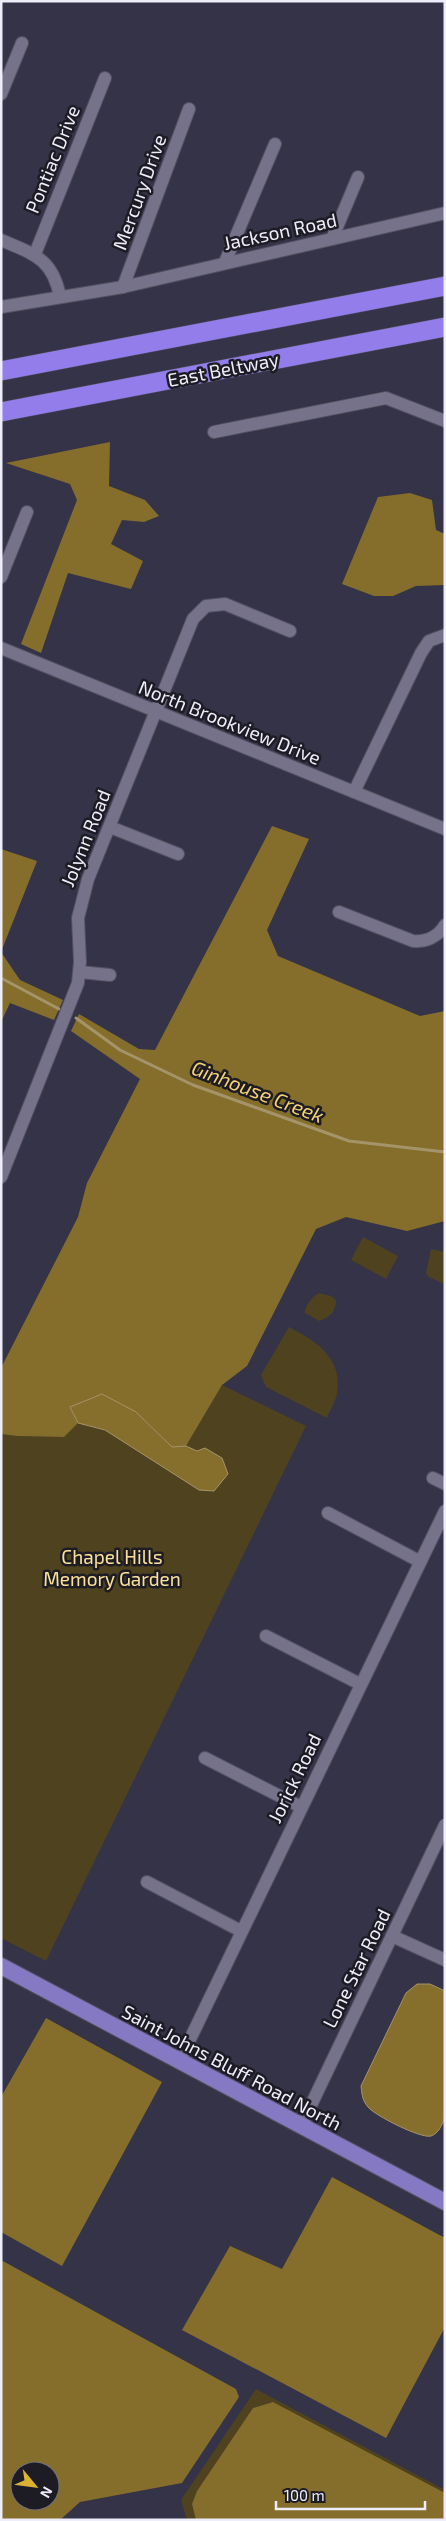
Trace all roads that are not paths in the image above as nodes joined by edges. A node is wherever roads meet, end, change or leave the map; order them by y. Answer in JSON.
{"nodes":[{"id":1,"x":22,"y":43,"type":"dead end"},
{"id":2,"x":105,"y":78,"type":"dead end"},
{"id":3,"x":1,"y":94,"type":"edge"},
{"id":4,"x":189,"y":110,"type":"dead end"},
{"id":5,"x":275,"y":144,"type":"dead end"},
{"id":6,"x":358,"y":177,"type":"dead end"},
{"id":7,"x":445,"y":213,"type":"edge"},
{"id":8,"x":332,"y":239,"type":"junction"},
{"id":9,"x":1,"y":240,"type":"edge"},
{"id":10,"x":35,"y":254,"type":"junction"},
{"id":11,"x":226,"y":262,"type":"junction"},
{"id":12,"x":445,"y":286,"type":"edge"},
{"id":13,"x":123,"y":287,"type":"junction"},
{"id":14,"x":60,"y":297,"type":"junction"},
{"id":15,"x":1,"y":307,"type":"edge"},
{"id":16,"x":445,"y":327,"type":"edge"},
{"id":17,"x":1,"y":371,"type":"edge"},
{"id":18,"x":1,"y":412,"type":"edge"},
{"id":19,"x":445,"y":421,"type":"edge"},
{"id":20,"x":214,"y":432,"type":"dead end"},
{"id":21,"x":27,"y":512,"type":"dead end"},
{"id":22,"x":1,"y":577,"type":"edge"},
{"id":23,"x":290,"y":630,"type":"dead end"},
{"id":24,"x":445,"y":635,"type":"edge"},
{"id":25,"x":1,"y":648,"type":"edge"},
{"id":26,"x":156,"y":713,"type":"junction"},
{"id":27,"x":354,"y":792,"type":"junction"},
{"id":28,"x":110,"y":827,"type":"junction"},
{"id":29,"x":445,"y":829,"type":"edge"},
{"id":30,"x":178,"y":854,"type":"dead end"},
{"id":31,"x":339,"y":912,"type":"dead end"},
{"id":32,"x":445,"y":925,"type":"edge"},
{"id":33,"x":80,"y":972,"type":"junction"},
{"id":34,"x":110,"y":975,"type":"dead end"},
{"id":35,"x":1,"y":1177,"type":"edge"},
{"id":36,"x":433,"y":1478,"type":"dead end"},
{"id":37,"x":445,"y":1484,"type":"edge"},
{"id":38,"x":445,"y":1511,"type":"edge"},
{"id":39,"x":328,"y":1513,"type":"dead end"},
{"id":40,"x":419,"y":1561,"type":"junction"},
{"id":41,"x":266,"y":1636,"type":"dead end"},
{"id":42,"x":360,"y":1684,"type":"junction"},
{"id":43,"x":206,"y":1758,"type":"dead end"},
{"id":44,"x":301,"y":1807,"type":"junction"},
{"id":45,"x":444,"y":1827,"type":"edge"},
{"id":46,"x":147,"y":1882,"type":"dead end"},
{"id":47,"x":241,"y":1931,"type":"junction"},
{"id":48,"x":392,"y":1936,"type":"junction"},
{"id":49,"x":445,"y":1960,"type":"edge"},
{"id":50,"x":1,"y":1966,"type":"edge"},
{"id":51,"x":179,"y":2062,"type":"junction"},
{"id":52,"x":301,"y":2126,"type":"junction"},
{"id":53,"x":445,"y":2202,"type":"edge"}],
"edges":[{"from":1,"to":3,"type":"street"},
{"from":2,"to":10,"type":"street","name":"Pontiac Drive"},
{"from":4,"to":13,"type":"street","name":"Mercury Drive"},
{"from":5,"to":11,"type":"street"},
{"from":6,"to":8,"type":"street"},
{"from":7,"to":8,"type":"street","name":"Jackson Road"},
{"from":8,"to":11,"type":"street","name":"Jackson Road"},
{"from":9,"to":10,"type":"street"},
{"from":10,"to":14,"type":"street"},
{"from":11,"to":13,"type":"street","name":"Jackson Road"},
{"from":12,"to":17,"type":"highway"},
{"from":13,"to":14,"type":"street","name":"Jackson Road"},
{"from":14,"to":15,"type":"street","name":"Jackson Road"},
{"from":16,"to":18,"type":"highway","name":"East Beltway"},
{"from":19,"to":20,"type":"street"},
{"from":21,"to":22,"type":"street"},
{"from":23,"to":26,"type":"street","name":"Jolynn Road"},
{"from":24,"to":27,"type":"street"},
{"from":25,"to":26,"type":"street","name":"North Brookview Drive"},
{"from":26,"to":27,"type":"street","name":"North Brookview Drive"},
{"from":26,"to":28,"type":"street","name":"Jolynn Road"},
{"from":27,"to":29,"type":"street","name":"North Brookview Drive"},
{"from":28,"to":30,"type":"street"},
{"from":28,"to":33,"type":"street","name":"Jolynn Road"},
{"from":31,"to":32,"type":"street"},
{"from":33,"to":34,"type":"street"},
{"from":33,"to":35,"type":"street","name":"Jolynn Road"},
{"from":36,"to":37,"type":"street"},
{"from":38,"to":40,"type":"street","name":"Jorick Road"},
{"from":39,"to":40,"type":"street"},
{"from":40,"to":42,"type":"street","name":"Jorick Road"},
{"from":41,"to":42,"type":"street"},
{"from":42,"to":44,"type":"street","name":"Jorick Road"},
{"from":43,"to":44,"type":"street"},
{"from":44,"to":47,"type":"street","name":"Jorick Road"},
{"from":45,"to":48,"type":"street","name":"Lone Star Road"},
{"from":46,"to":47,"type":"street"},
{"from":47,"to":51,"type":"street","name":"Jorick Road"},
{"from":48,"to":49,"type":"street"},
{"from":48,"to":52,"type":"street","name":"Lone Star Road"},
{"from":50,"to":51,"type":"main road","name":"Saint Johns Bluff Road North"},
{"from":51,"to":52,"type":"main road","name":"Saint Johns Bluff Road North"},
{"from":52,"to":53,"type":"main road","name":"Saint Johns Bluff Road North"}]}
